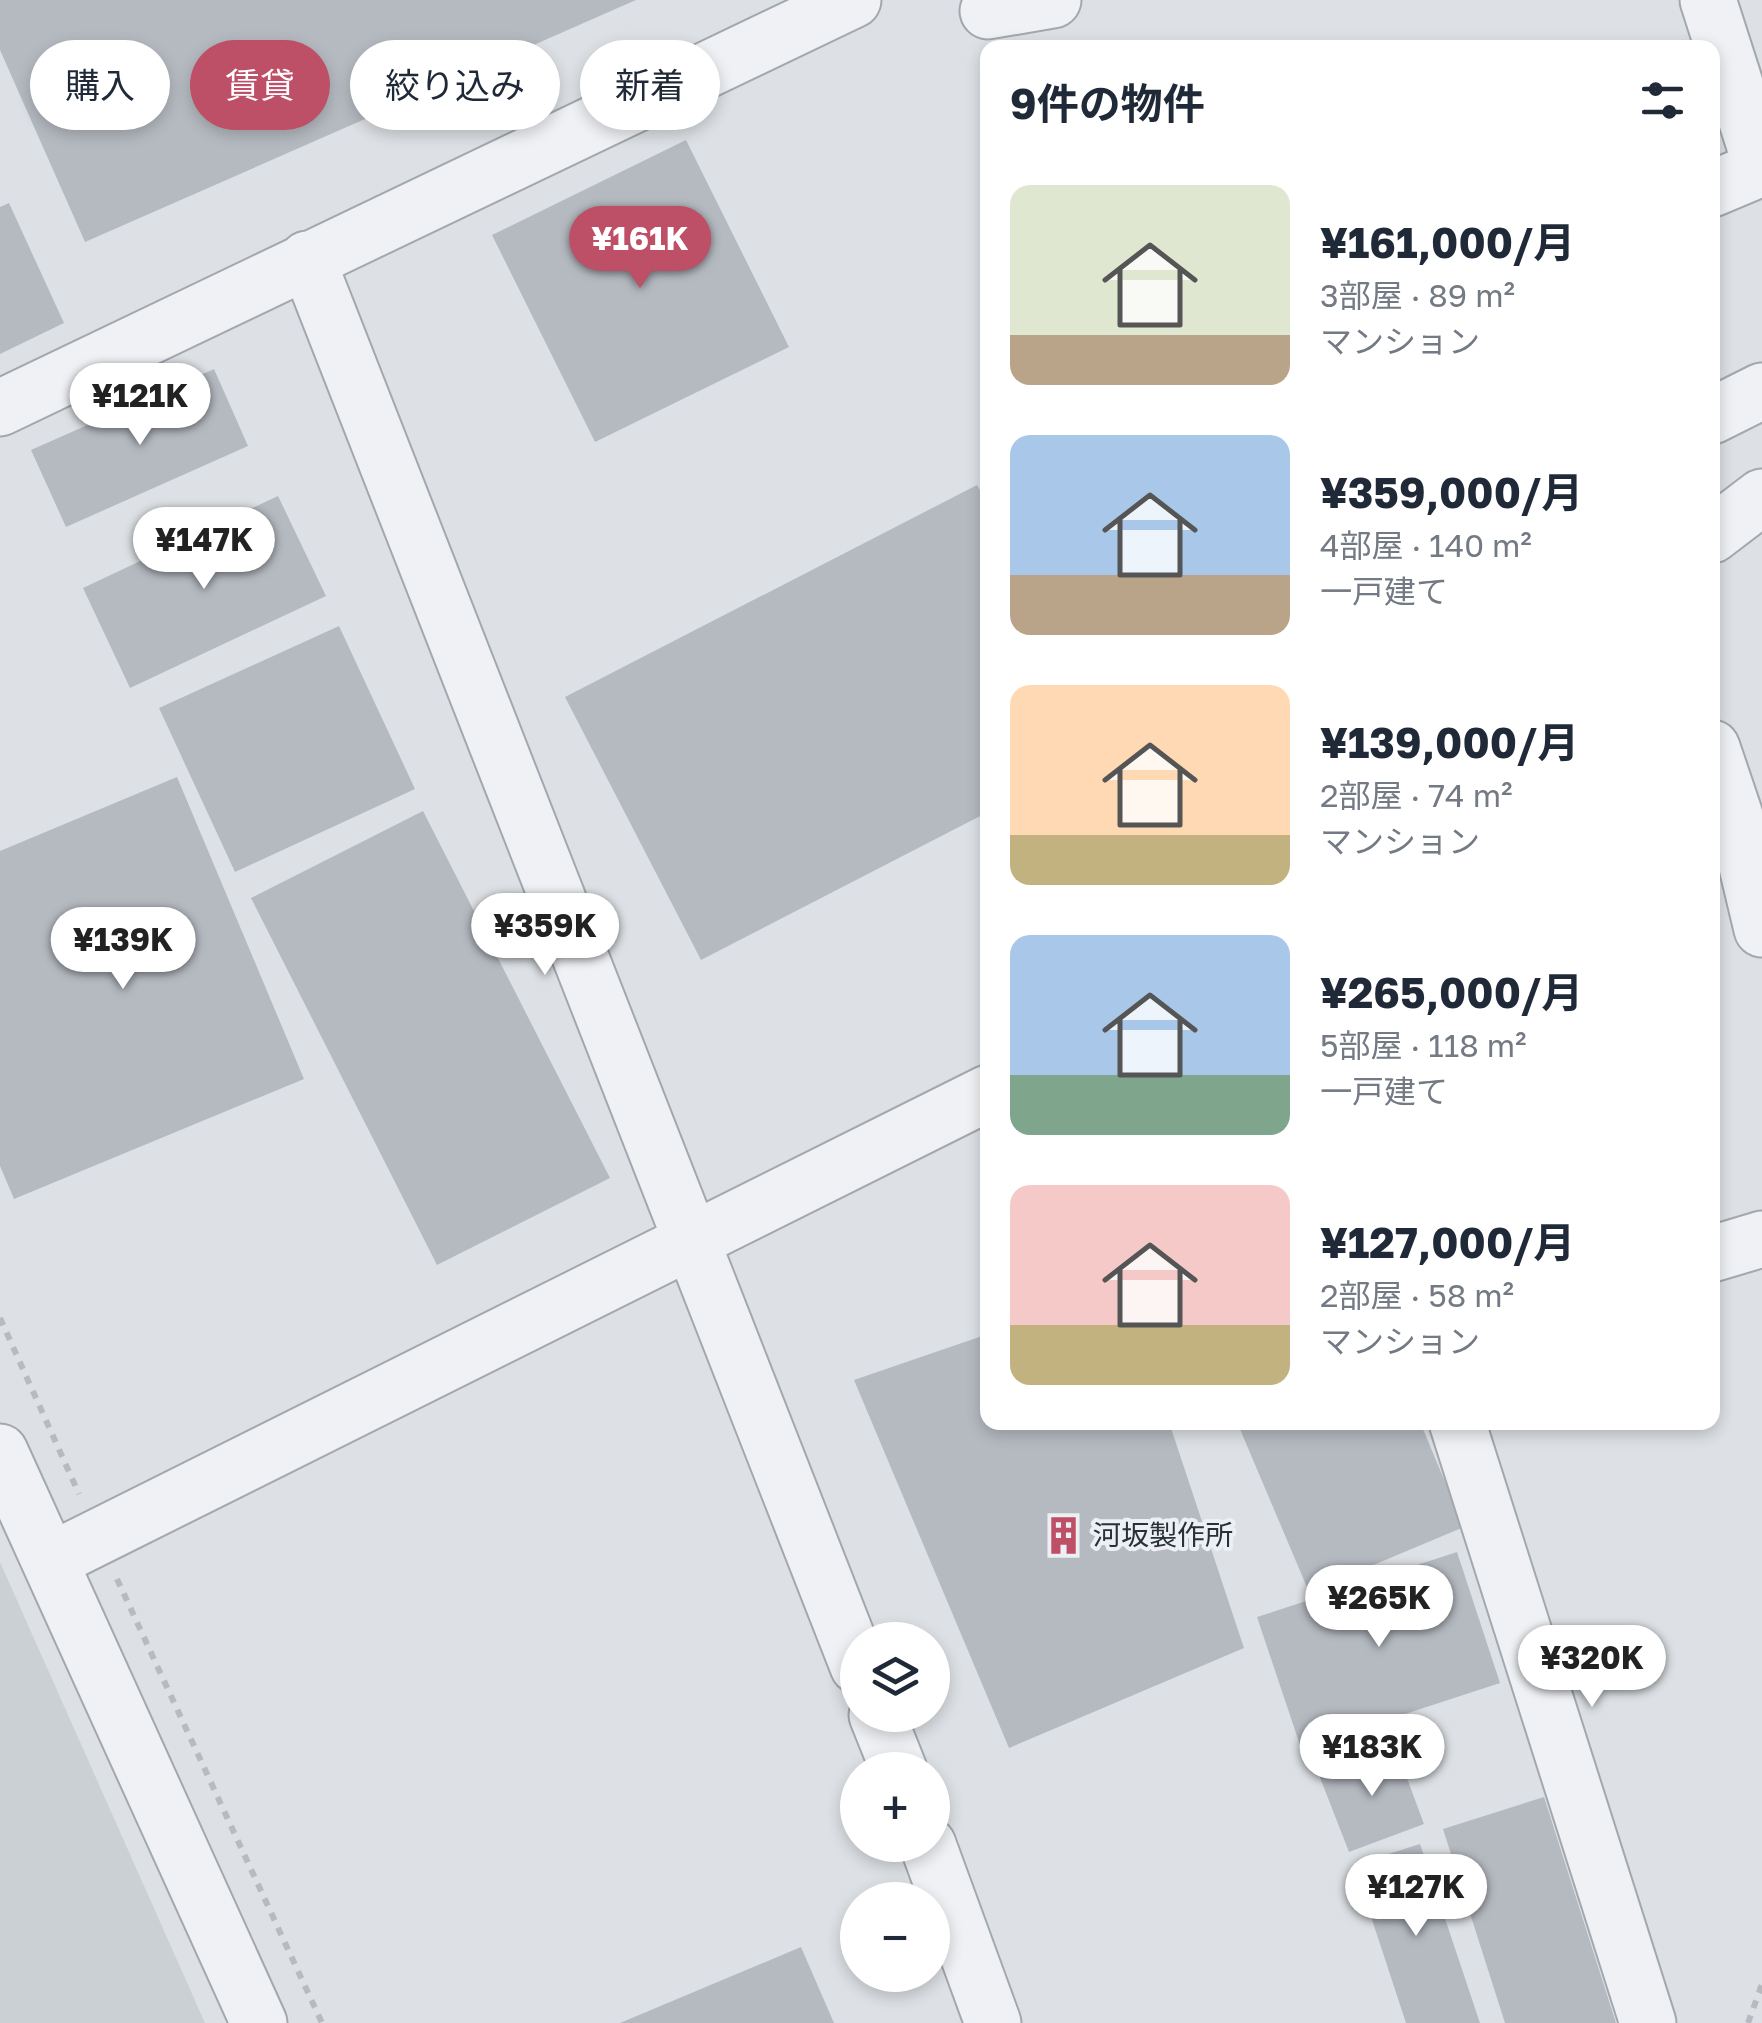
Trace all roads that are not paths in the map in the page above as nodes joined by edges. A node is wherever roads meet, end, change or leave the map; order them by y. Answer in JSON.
{"nodes":[{"id":1,"x":853,"y":0,"type":"edge"},
{"id":2,"x":1053,"y":0,"type":"edge"},
{"id":3,"x":1708,"y":0,"type":"edge"},
{"id":4,"x":990,"y":20,"type":"edge"},
{"id":5,"x":1747,"y":70,"type":"edge"},
{"id":6,"x":1760,"y":157,"type":"edge"},
{"id":7,"x":1720,"y":184,"type":"edge"},
{"id":8,"x":307,"y":260,"type":"junction"},
{"id":9,"x":1762,"y":391,"type":"edge"},
{"id":10,"x":0,"y":408,"type":"edge"},
{"id":11,"x":1720,"y":412,"type":"edge"},
{"id":12,"x":1762,"y":497,"type":"edge"},
{"id":13,"x":1720,"y":530,"type":"edge"},
{"id":14,"x":1720,"y":783,"type":"edge"},
{"id":15,"x":1762,"y":929,"type":"edge"},
{"id":16,"x":980,"y":1097,"type":"edge"},
{"id":17,"x":688,"y":1239,"type":"junction"},
{"id":18,"x":1762,"y":1239,"type":"edge"},
{"id":19,"x":1720,"y":1252,"type":"edge"},
{"id":20,"x":1460,"y":1430,"type":"edge"},
{"id":21,"x":0,"y":1452,"type":"edge"},
{"id":22,"x":50,"y":1561,"type":"junction"},
{"id":23,"x":840,"y":1622,"type":"edge"},
{"id":24,"x":934,"y":1862,"type":"edge"},
{"id":25,"x":259,"y":2023,"type":"edge"},
{"id":26,"x":993,"y":2023,"type":"edge"},
{"id":27,"x":1648,"y":2023,"type":"edge"}],
"edges":[{"from":1,"to":8,"type":"street"},
{"from":2,"to":4,"type":"street"},
{"from":3,"to":5,"type":"street"},
{"from":5,"to":6,"type":"street"},
{"from":6,"to":7,"type":"street"},
{"from":8,"to":10,"type":"street"},
{"from":8,"to":17,"type":"street"},
{"from":9,"to":11,"type":"street"},
{"from":12,"to":13,"type":"street"},
{"from":14,"to":15,"type":"street"},
{"from":16,"to":17,"type":"street"},
{"from":17,"to":22,"type":"street"},
{"from":17,"to":23,"type":"street"},
{"from":18,"to":19,"type":"street"},
{"from":20,"to":27,"type":"street"},
{"from":21,"to":22,"type":"street"},
{"from":22,"to":25,"type":"street"},
{"from":24,"to":26,"type":"street"}]}
